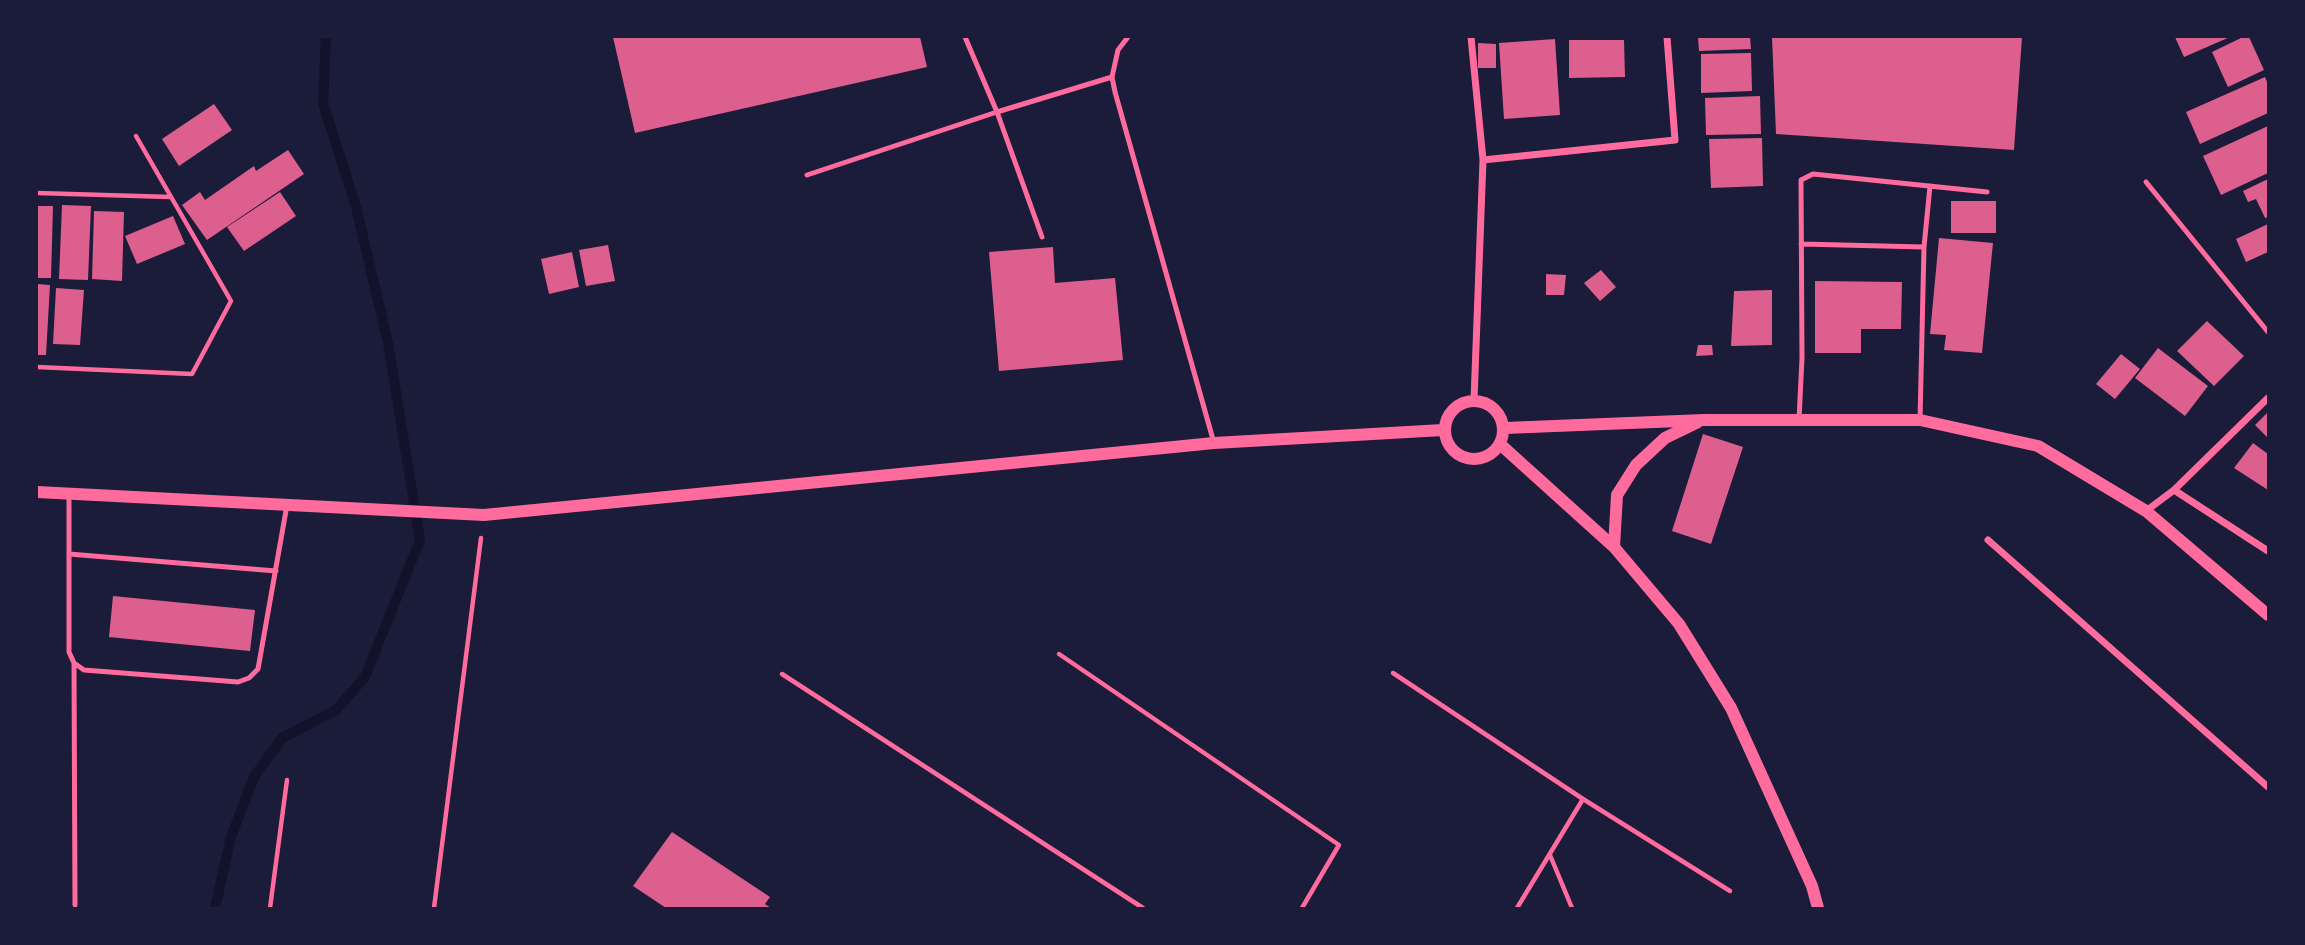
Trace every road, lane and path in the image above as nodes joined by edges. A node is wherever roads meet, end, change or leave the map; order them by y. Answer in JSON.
{"nodes":[{"id":1,"x":965,"y":37,"type":"edge"},
{"id":2,"x":1128,"y":37,"type":"edge"},
{"id":3,"x":1471,"y":37,"type":"edge"},
{"id":4,"x":1667,"y":37,"type":"edge"},
{"id":5,"x":1112,"y":78,"type":"junction"},
{"id":6,"x":997,"y":112,"type":"junction"},
{"id":7,"x":136,"y":136,"type":"dead end"},
{"id":8,"x":1483,"y":160,"type":"junction"},
{"id":9,"x":807,"y":175,"type":"dead end"},
{"id":10,"x":2146,"y":182,"type":"dead end"},
{"id":11,"x":1930,"y":186,"type":"junction"},
{"id":12,"x":1987,"y":192,"type":"dead end"},
{"id":13,"x":37,"y":193,"type":"edge"},
{"id":14,"x":171,"y":197,"type":"junction"},
{"id":15,"x":1042,"y":237,"type":"dead end"},
{"id":16,"x":1801,"y":244,"type":"junction"},
{"id":17,"x":1924,"y":247,"type":"junction"},
{"id":18,"x":2268,"y":332,"type":"edge"},
{"id":19,"x":37,"y":367,"type":"edge"},
{"id":20,"x":2268,"y":398,"type":"edge"},
{"id":21,"x":1474,"y":400,"type":"junction"},
{"id":22,"x":1704,"y":419,"type":"junction"},
{"id":23,"x":1920,"y":419,"type":"junction"},
{"id":24,"x":1799,"y":420,"type":"junction"},
{"id":25,"x":1505,"y":428,"type":"junction"},
{"id":26,"x":1443,"y":430,"type":"junction"},
{"id":27,"x":1214,"y":443,"type":"junction"},
{"id":28,"x":1501,"y":445,"type":"junction"},
{"id":29,"x":2174,"y":490,"type":"junction"},
{"id":30,"x":37,"y":492,"type":"edge"},
{"id":31,"x":69,"y":493,"type":"junction"},
{"id":32,"x":287,"y":505,"type":"junction"},
{"id":33,"x":2146,"y":511,"type":"junction"},
{"id":34,"x":484,"y":514,"type":"junction"},
{"id":35,"x":1988,"y":540,"type":"dead end"},
{"id":36,"x":1614,"y":547,"type":"junction"},
{"id":37,"x":2268,"y":551,"type":"edge"},
{"id":38,"x":69,"y":554,"type":"junction"},
{"id":39,"x":276,"y":571,"type":"junction"},
{"id":40,"x":2268,"y":615,"type":"edge"},
{"id":41,"x":1059,"y":654,"type":"dead end"},
{"id":42,"x":74,"y":663,"type":"junction"},
{"id":43,"x":1393,"y":673,"type":"dead end"},
{"id":44,"x":782,"y":674,"type":"dead end"},
{"id":45,"x":287,"y":780,"type":"dead end"},
{"id":46,"x":2268,"y":787,"type":"edge"},
{"id":47,"x":1583,"y":799,"type":"junction"},
{"id":48,"x":1550,"y":854,"type":"junction"},
{"id":49,"x":1730,"y":891,"type":"dead end"},
{"id":50,"x":75,"y":905,"type":"dead end"},
{"id":51,"x":270,"y":908,"type":"edge"},
{"id":52,"x":435,"y":908,"type":"edge"},
{"id":53,"x":1143,"y":908,"type":"edge"},
{"id":54,"x":1302,"y":908,"type":"edge"},
{"id":55,"x":1517,"y":908,"type":"edge"},
{"id":56,"x":1572,"y":908,"type":"edge"},
{"id":57,"x":1818,"y":908,"type":"edge"}],
"edges":[{"from":1,"to":6,"type":"lane"},
{"from":2,"to":5,"type":"lane"},
{"from":3,"to":8,"type":"street"},
{"from":4,"to":8,"type":"street"},
{"from":5,"to":6,"type":"lane"},
{"from":5,"to":27,"type":"lane"},
{"from":6,"to":9,"type":"lane"},
{"from":6,"to":15,"type":"lane"},
{"from":7,"to":14,"type":"path"},
{"from":8,"to":21,"type":"street"},
{"from":10,"to":18,"type":"lane"},
{"from":11,"to":12,"type":"lane"},
{"from":11,"to":16,"type":"lane"},
{"from":11,"to":17,"type":"lane"},
{"from":13,"to":14,"type":"path"},
{"from":14,"to":19,"type":"path"},
{"from":16,"to":17,"type":"lane"},
{"from":16,"to":24,"type":"lane"},
{"from":17,"to":23,"type":"lane"},
{"from":20,"to":29,"type":"street"},
{"from":21,"to":25,"type":"street"},
{"from":21,"to":26,"type":"street"},
{"from":22,"to":24,"type":"street"},
{"from":22,"to":25,"type":"street"},
{"from":22,"to":36,"type":"street"},
{"from":23,"to":24,"type":"street"},
{"from":23,"to":33,"type":"street"},
{"from":25,"to":28,"type":"street"},
{"from":26,"to":27,"type":"street"},
{"from":26,"to":28,"type":"street"},
{"from":27,"to":34,"type":"street"},
{"from":28,"to":36,"type":"street"},
{"from":29,"to":33,"type":"street"},
{"from":29,"to":37,"type":"street"},
{"from":30,"to":31,"type":"street"},
{"from":31,"to":32,"type":"street"},
{"from":31,"to":38,"type":"lane"},
{"from":32,"to":34,"type":"street"},
{"from":32,"to":39,"type":"lane"},
{"from":33,"to":40,"type":"street"},
{"from":34,"to":52,"type":"path"},
{"from":35,"to":46,"type":"street"},
{"from":36,"to":57,"type":"street"},
{"from":38,"to":39,"type":"lane"},
{"from":38,"to":42,"type":"lane"},
{"from":39,"to":42,"type":"lane"},
{"from":41,"to":54,"type":"path"},
{"from":42,"to":50,"type":"lane"},
{"from":43,"to":47,"type":"path"},
{"from":44,"to":53,"type":"path"},
{"from":45,"to":51,"type":"path"},
{"from":47,"to":48,"type":"path"},
{"from":47,"to":49,"type":"path"},
{"from":48,"to":55,"type":"path"},
{"from":48,"to":56,"type":"path"}]}
